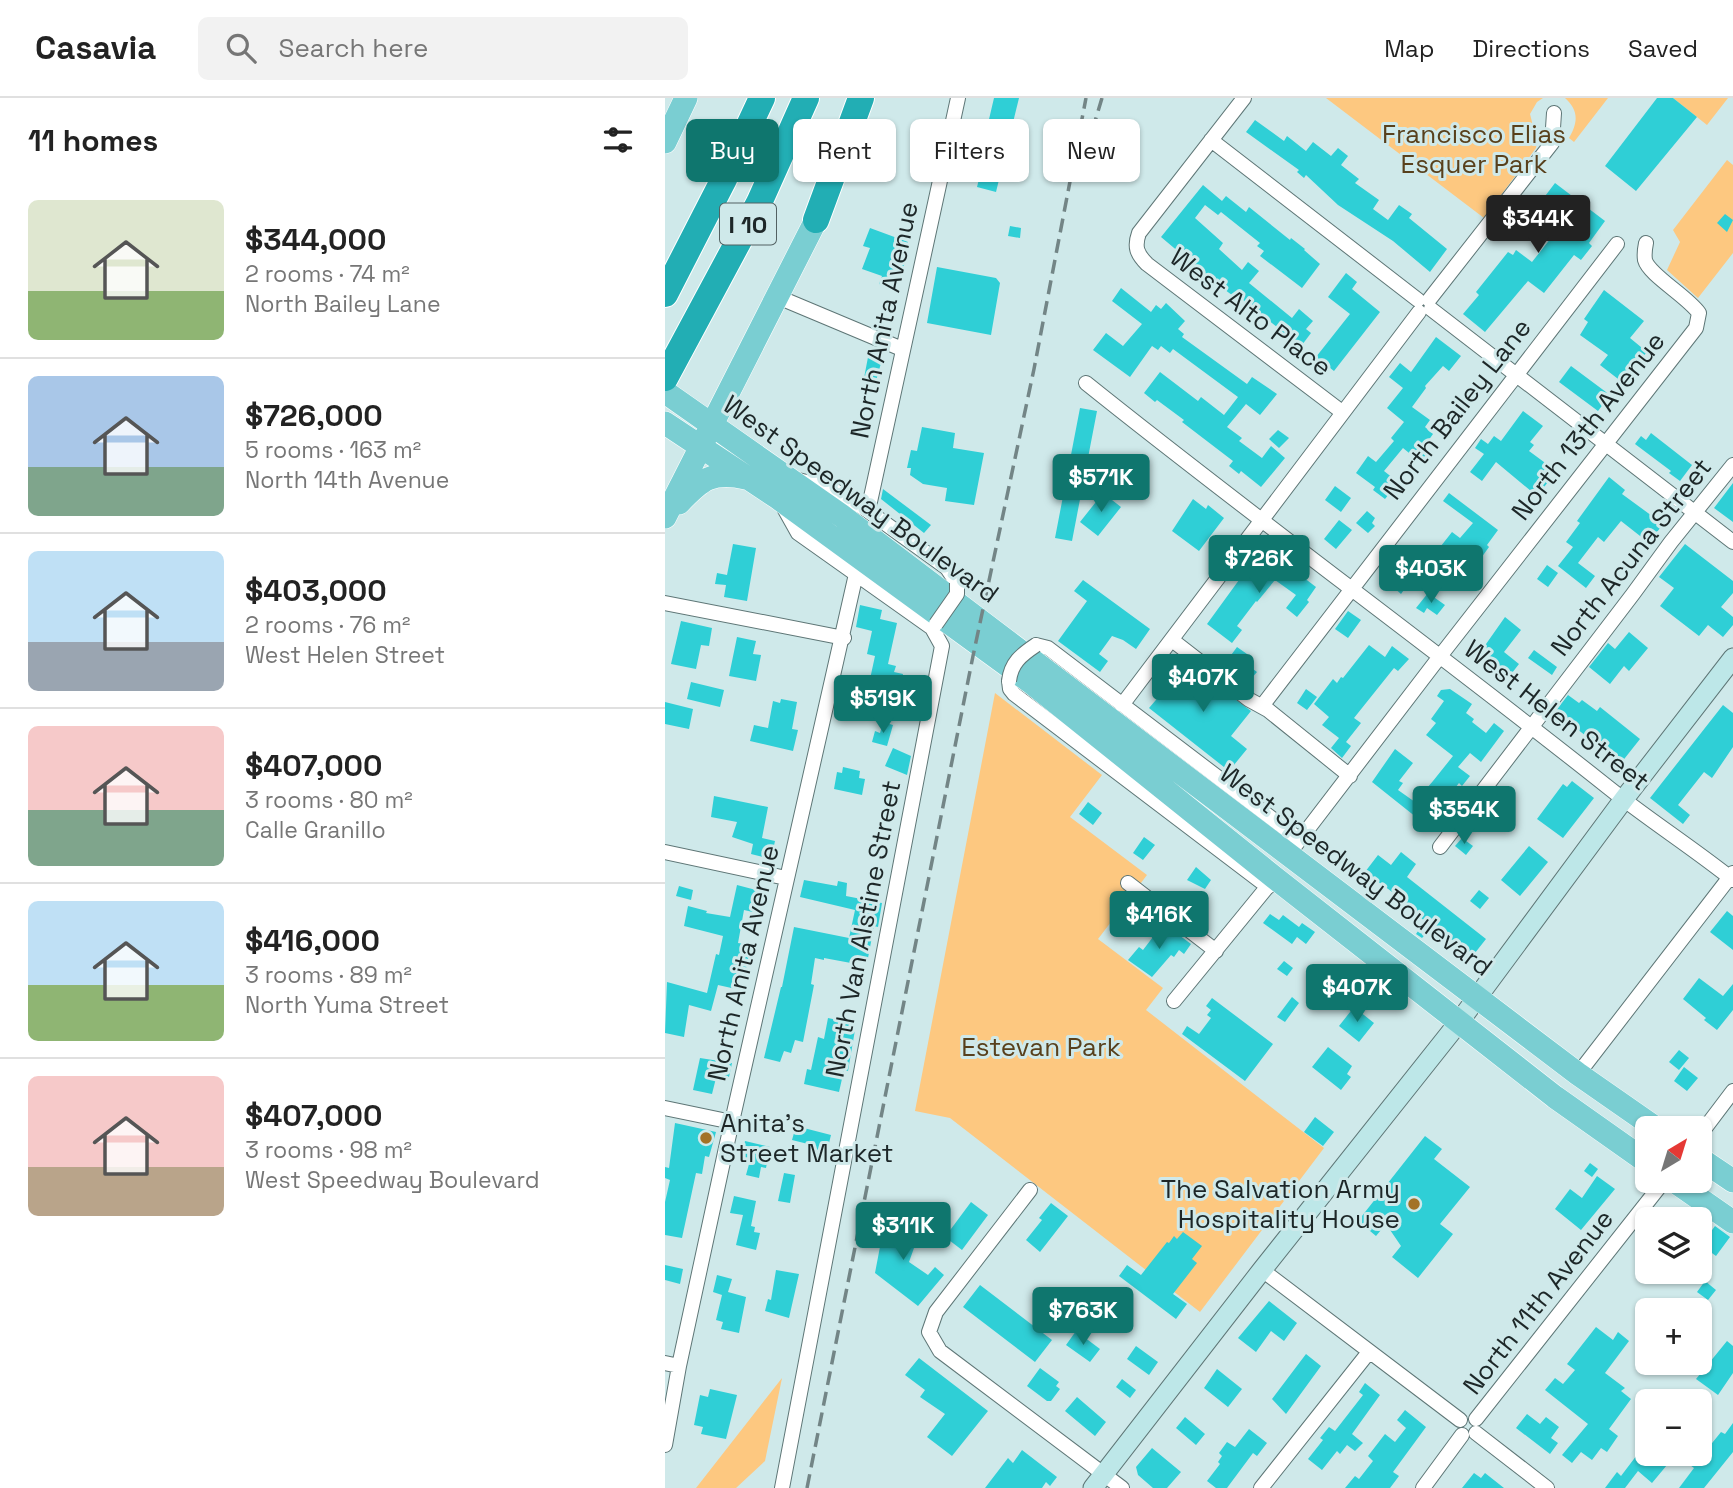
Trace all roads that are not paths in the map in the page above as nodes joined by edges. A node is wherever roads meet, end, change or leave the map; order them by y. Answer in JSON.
{"nodes":[{"id":1,"x":686,"y":98,"type":"edge"},
{"id":2,"x":762,"y":98,"type":"edge"},
{"id":3,"x":806,"y":98,"type":"edge"},
{"id":4,"x":861,"y":98,"type":"edge"},
{"id":5,"x":874,"y":98,"type":"edge"},
{"id":6,"x":958,"y":98,"type":"edge"},
{"id":7,"x":1244,"y":98,"type":"edge"},
{"id":8,"x":1554,"y":113,"type":"dead end"},
{"id":9,"x":1211,"y":140,"type":"junction"},
{"id":10,"x":665,"y":142,"type":"edge"},
{"id":11,"x":816,"y":220,"type":"junction"},
{"id":12,"x":1646,"y":243,"type":"dead end"},
{"id":13,"x":1617,"y":244,"type":"dead end"},
{"id":14,"x":665,"y":294,"type":"edge"},
{"id":15,"x":778,"y":297,"type":"junction"},
{"id":16,"x":1424,"y":306,"type":"junction"},
{"id":17,"x":902,"y":349,"type":"junction"},
{"id":18,"x":1515,"y":374,"type":"junction"},
{"id":19,"x":665,"y":378,"type":"edge"},
{"id":20,"x":1086,"y":383,"type":"dead end"},
{"id":21,"x":665,"y":392,"type":"edge"},
{"id":22,"x":1342,"y":412,"type":"junction"},
{"id":23,"x":665,"y":423,"type":"edge"},
{"id":24,"x":712,"y":424,"type":"junction"},
{"id":25,"x":1606,"y":444,"type":"junction"},
{"id":26,"x":700,"y":447,"type":"junction"},
{"id":27,"x":1733,"y":465,"type":"edge"},
{"id":28,"x":790,"y":478,"type":"junction"},
{"id":29,"x":749,"y":479,"type":"junction"},
{"id":30,"x":778,"y":498,"type":"junction"},
{"id":31,"x":868,"y":511,"type":"junction"},
{"id":32,"x":1694,"y":512,"type":"junction"},
{"id":33,"x":665,"y":517,"type":"edge"},
{"id":34,"x":1261,"y":520,"type":"junction"},
{"id":35,"x":1733,"y":542,"type":"edge"},
{"id":36,"x":856,"y":575,"type":"junction"},
{"id":37,"x":1351,"y":587,"type":"junction"},
{"id":38,"x":665,"y":603,"type":"edge"},
{"id":39,"x":934,"y":626,"type":"junction"},
{"id":40,"x":844,"y":638,"type":"junction"},
{"id":41,"x":1172,"y":640,"type":"junction"},
{"id":42,"x":1441,"y":655,"type":"junction"},
{"id":43,"x":1733,"y":658,"type":"edge"},
{"id":44,"x":1122,"y":705,"type":"junction"},
{"id":45,"x":1262,"y":706,"type":"junction"},
{"id":46,"x":1531,"y":726,"type":"junction"},
{"id":47,"x":1350,"y":776,"type":"junction"},
{"id":48,"x":1624,"y":799,"type":"junction"},
{"id":49,"x":1294,"y":847,"type":"junction"},
{"id":50,"x":1440,"y":847,"type":"dead end"},
{"id":51,"x":665,"y":852,"type":"edge"},
{"id":52,"x":1732,"y":876,"type":"edge"},
{"id":53,"x":786,"y":878,"type":"junction"},
{"id":54,"x":1128,"y":883,"type":"dead end"},
{"id":55,"x":1272,"y":883,"type":"junction"},
{"id":56,"x":1216,"y":951,"type":"junction"},
{"id":57,"x":1477,"y":996,"type":"junction"},
{"id":58,"x":1174,"y":1001,"type":"dead end"},
{"id":59,"x":1459,"y":1022,"type":"junction"},
{"id":60,"x":1578,"y":1074,"type":"junction"},
{"id":61,"x":1733,"y":1091,"type":"edge"},
{"id":62,"x":665,"y":1108,"type":"edge"},
{"id":63,"x":1638,"y":1116,"type":"edge"},
{"id":64,"x":1712,"y":1119,"type":"edge"},
{"id":65,"x":732,"y":1122,"type":"junction"},
{"id":66,"x":1635,"y":1154,"type":"edge"},
{"id":67,"x":1712,"y":1167,"type":"edge"},
{"id":68,"x":1733,"y":1181,"type":"edge"},
{"id":69,"x":1030,"y":1190,"type":"dead end"},
{"id":70,"x":1654,"y":1194,"type":"edge"},
{"id":71,"x":1693,"y":1194,"type":"edge"},
{"id":72,"x":1733,"y":1222,"type":"edge"},
{"id":73,"x":1262,"y":1270,"type":"junction"},
{"id":74,"x":1369,"y":1352,"type":"junction"},
{"id":75,"x":672,"y":1365,"type":"edge"},
{"id":76,"x":1471,"y":1429,"type":"junction"},
{"id":77,"x":665,"y":1445,"type":"edge"},
{"id":78,"x":1098,"y":1481,"type":"edge"},
{"id":79,"x":782,"y":1488,"type":"edge"},
{"id":80,"x":1122,"y":1488,"type":"edge"},
{"id":81,"x":1261,"y":1488,"type":"edge"},
{"id":82,"x":1423,"y":1488,"type":"edge"},
{"id":83,"x":1547,"y":1488,"type":"edge"}],
"edges":[{"from":1,"to":10,"type":"main road"},
{"from":2,"to":14,"type":"highway","number":"I 10"},
{"from":3,"to":19,"type":"highway","number":"I 10"},
{"from":4,"to":11,"type":"highway"},
{"from":5,"to":11,"type":"main road"},
{"from":6,"to":17,"type":"street","name":"North Anita Avenue"},
{"from":7,"to":9,"type":"street"},
{"from":8,"to":16,"type":"street"},
{"from":9,"to":16,"type":"street"},
{"from":9,"to":22,"type":"street","name":"West Alto Place"},
{"from":11,"to":15,"type":"main road"},
{"from":12,"to":25,"type":"street","name":"North 13th Avenue"},
{"from":13,"to":18,"type":"street","name":"North Bailey Lane"},
{"from":15,"to":17,"type":"street"},
{"from":15,"to":24,"type":"main road"},
{"from":16,"to":18,"type":"street"},
{"from":16,"to":22,"type":"street"},
{"from":17,"to":31,"type":"street","name":"North Anita Avenue"},
{"from":18,"to":25,"type":"street"},
{"from":18,"to":37,"type":"street","name":"North Bailey Lane"},
{"from":20,"to":34,"type":"street","name":"West Helen Street"},
{"from":21,"to":24,"type":"main road","name":"West Speedway Boulevard"},
{"from":22,"to":34,"type":"street"},
{"from":23,"to":26,"type":"main road","name":"West Speedway Boulevard"},
{"from":24,"to":26,"type":"main road"},
{"from":24,"to":28,"type":"main road","name":"West Speedway Boulevard"},
{"from":25,"to":32,"type":"street"},
{"from":25,"to":42,"type":"street","name":"North 13th Avenue"},
{"from":26,"to":29,"type":"main road","name":"West Speedway Boulevard"},
{"from":26,"to":33,"type":"main road"},
{"from":27,"to":32,"type":"street","name":"North Acuna Street"},
{"from":28,"to":31,"type":"street"},
{"from":28,"to":49,"type":"main road","name":"West Speedway Boulevard"},
{"from":29,"to":30,"type":"main road","name":"West Speedway Boulevard"},
{"from":29,"to":33,"type":"main road"},
{"from":30,"to":36,"type":"street"},
{"from":30,"to":55,"type":"main road","name":"West Speedway Boulevard"},
{"from":31,"to":39,"type":"street","bridge":true},
{"from":32,"to":35,"type":"street"},
{"from":32,"to":46,"type":"street","name":"North Acuna Street"},
{"from":34,"to":37,"type":"street","name":"West Helen Street"},
{"from":34,"to":41,"type":"street"},
{"from":36,"to":39,"type":"street"},
{"from":36,"to":40,"type":"street","name":"North Anita Avenue"},
{"from":37,"to":42,"type":"street","name":"West Helen Street"},
{"from":37,"to":45,"type":"street","name":"North Bailey Lane"},
{"from":38,"to":40,"type":"street"},
{"from":39,"to":79,"type":"street","name":"North Van Alstine Street"},
{"from":40,"to":53,"type":"street","name":"North Anita Avenue"},
{"from":41,"to":44,"type":"street"},
{"from":41,"to":45,"type":"street"},
{"from":42,"to":46,"type":"street","name":"West Helen Street"},
{"from":42,"to":47,"type":"street","name":"North 13th Avenue"},
{"from":43,"to":48,"type":"main road"},
{"from":44,"to":49,"type":"street","name":"West Speedway Boulevard"},
{"from":44,"to":55,"type":"street","name":"West Speedway Boulevard","bridge":true},
{"from":45,"to":47,"type":"street"},
{"from":46,"to":48,"type":"street","name":"West Helen Street"},
{"from":46,"to":50,"type":"street","name":"North Acuna Street"},
{"from":47,"to":49,"type":"street","name":"North 13th Avenue"},
{"from":48,"to":52,"type":"street","name":"West Helen Street"},
{"from":48,"to":57,"type":"main road"},
{"from":49,"to":57,"type":"main road","name":"West Speedway Boulevard"},
{"from":51,"to":53,"type":"street"},
{"from":52,"to":60,"type":"street"},
{"from":53,"to":65,"type":"street","name":"North Anita Avenue"},
{"from":54,"to":56,"type":"street"},
{"from":55,"to":56,"type":"street"},
{"from":55,"to":59,"type":"main road","name":"West Speedway Boulevard"},
{"from":56,"to":58,"type":"street"},
{"from":57,"to":59,"type":"main road"},
{"from":57,"to":60,"type":"main road","name":"West Speedway Boulevard"},
{"from":59,"to":66,"type":"main road","name":"West Speedway Boulevard"},
{"from":59,"to":73,"type":"main road"},
{"from":60,"to":63,"type":"main road","name":"West Speedway Boulevard"},
{"from":61,"to":64,"type":"street"},
{"from":62,"to":65,"type":"street"},
{"from":65,"to":75,"type":"street","name":"North Anita Avenue"},
{"from":67,"to":68,"type":"main road"},
{"from":69,"to":78,"type":"street"},
{"from":70,"to":76,"type":"street","name":"North 11th Avenue"},
{"from":71,"to":72,"type":"main road"},
{"from":73,"to":74,"type":"street"},
{"from":73,"to":78,"type":"main road"},
{"from":74,"to":76,"type":"street"},
{"from":74,"to":81,"type":"street"},
{"from":75,"to":77,"type":"street","name":"North Anita Avenue"},
{"from":76,"to":82,"type":"street","name":"North 11th Avenue"},
{"from":76,"to":83,"type":"street"},
{"from":78,"to":80,"type":"street"}]}
